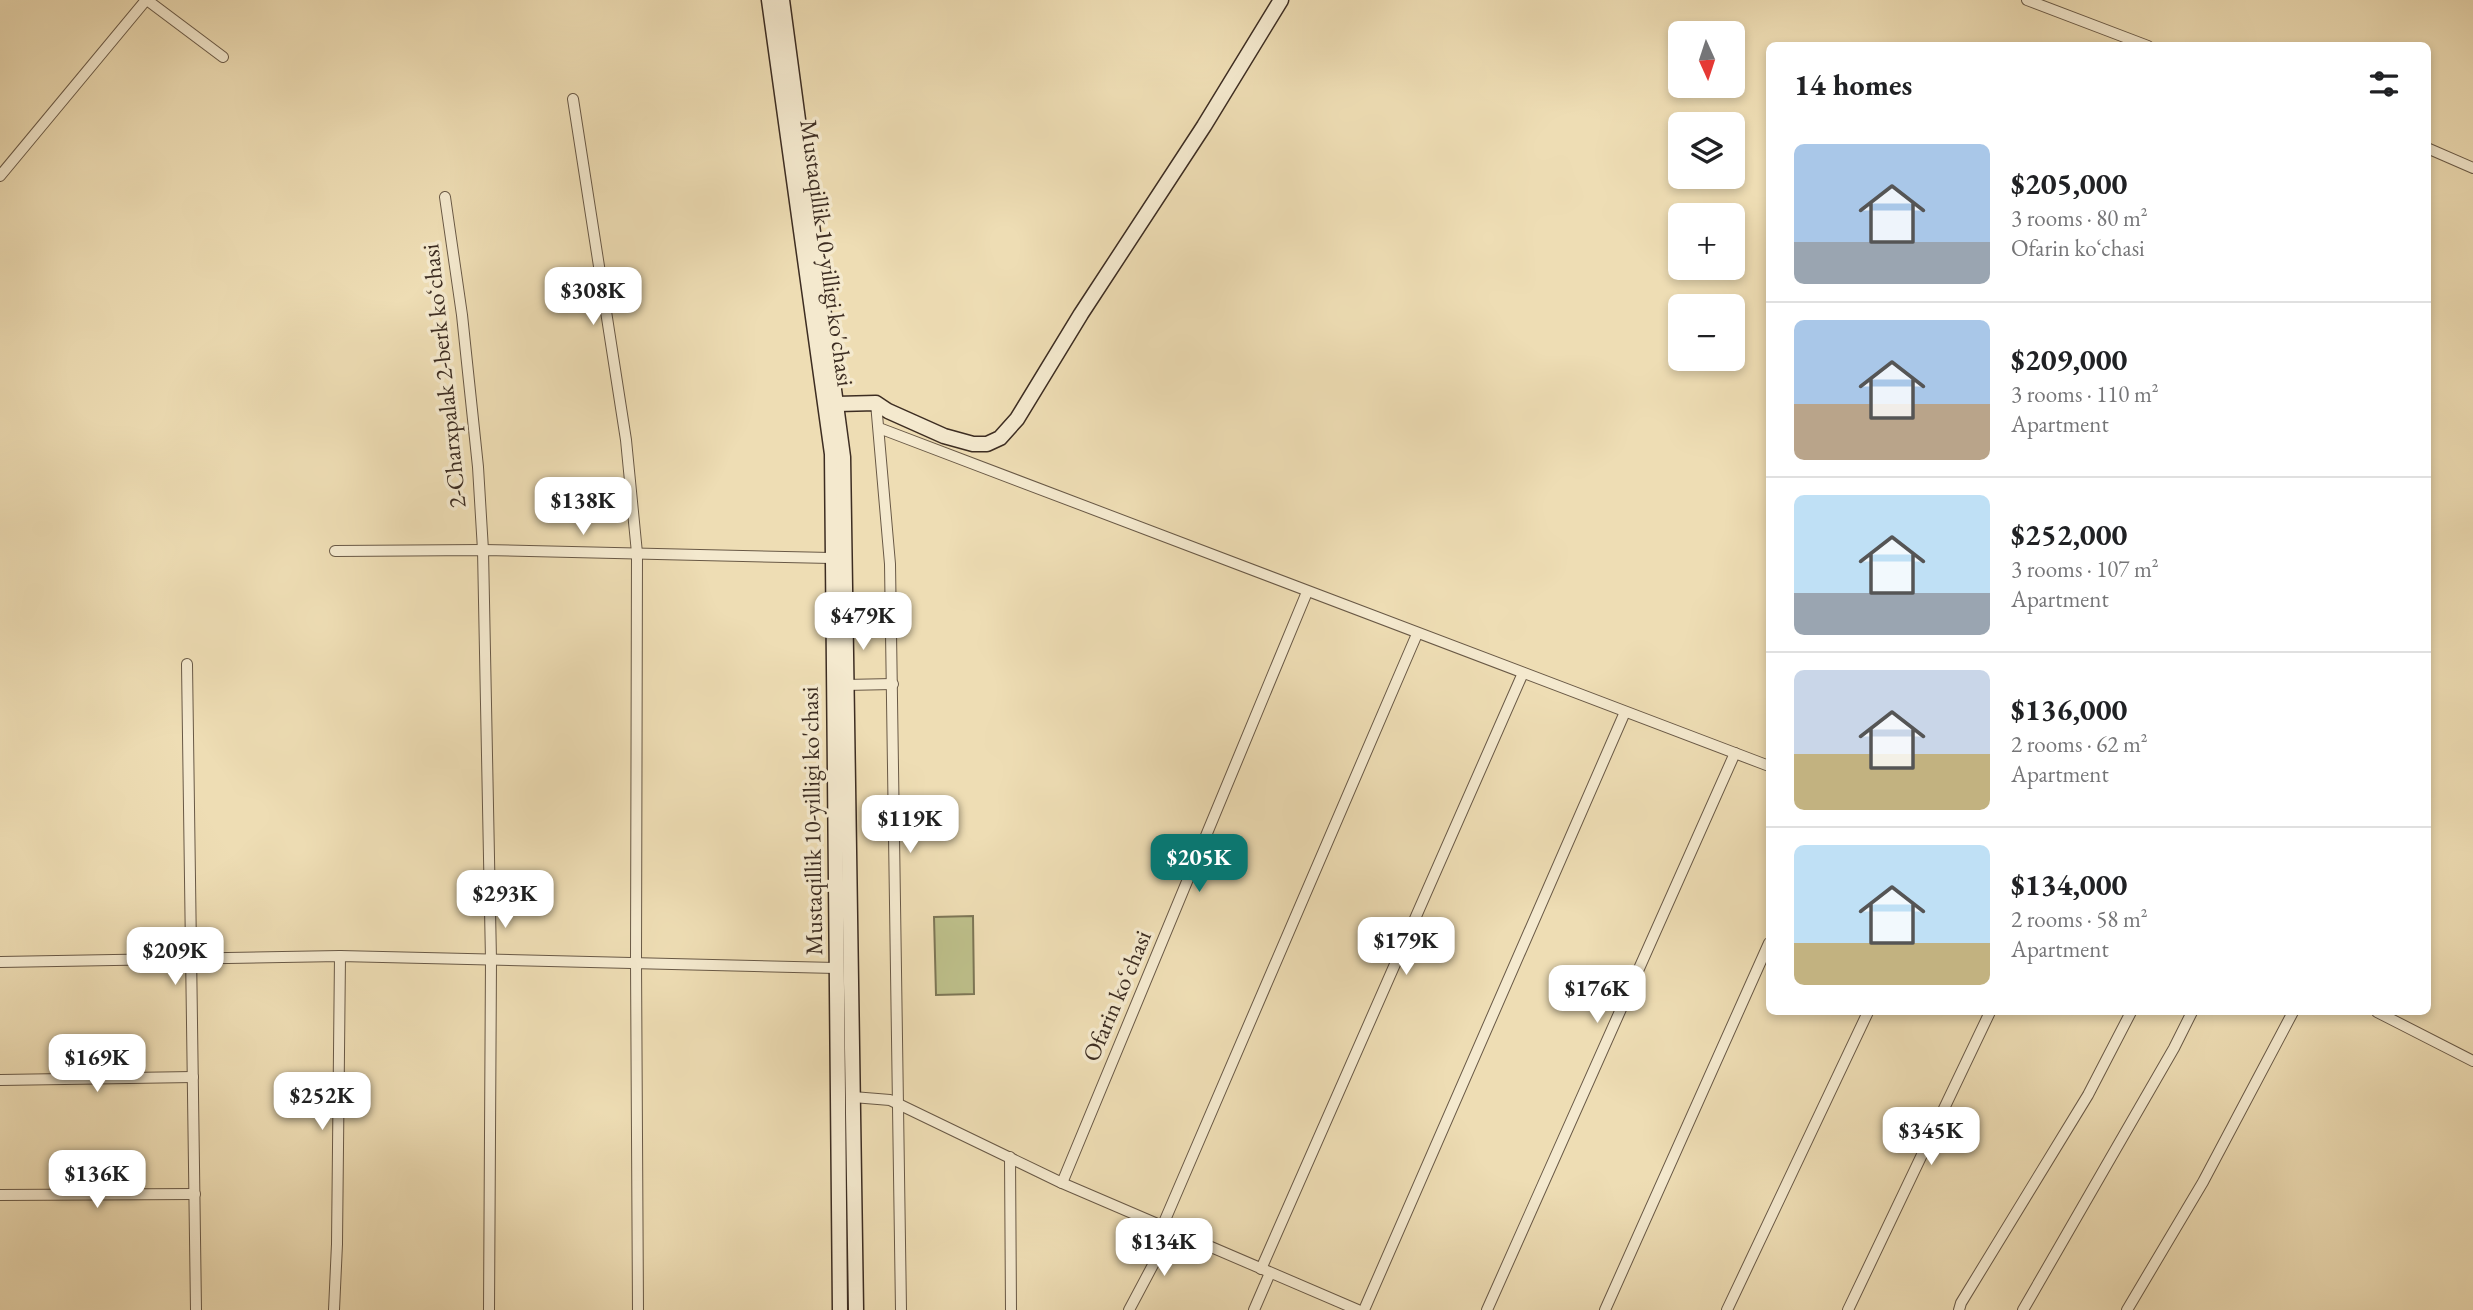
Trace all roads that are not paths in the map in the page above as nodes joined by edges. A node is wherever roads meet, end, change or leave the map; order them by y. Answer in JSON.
{"nodes":[{"id":1,"x":146,"y":0,"type":"edge"},
{"id":2,"x":769,"y":0,"type":"edge"},
{"id":3,"x":782,"y":0,"type":"edge"},
{"id":4,"x":1281,"y":0,"type":"edge"},
{"id":5,"x":2027,"y":0,"type":"edge"},
{"id":6,"x":2137,"y":42,"type":"edge"},
{"id":7,"x":223,"y":57,"type":"dead end"},
{"id":8,"x":573,"y":99,"type":"dead end"},
{"id":9,"x":2431,"y":150,"type":"edge"},
{"id":10,"x":2473,"y":168,"type":"edge"},
{"id":11,"x":0,"y":176,"type":"edge"},
{"id":12,"x":445,"y":197,"type":"dead end"},
{"id":13,"x":876,"y":403,"type":"junction"},
{"id":14,"x":837,"y":404,"type":"junction"},
{"id":15,"x":878,"y":428,"type":"junction"},
{"id":16,"x":483,"y":550,"type":"junction"},
{"id":17,"x":335,"y":551,"type":"dead end"},
{"id":18,"x":637,"y":553,"type":"junction"},
{"id":19,"x":831,"y":558,"type":"junction"},
{"id":20,"x":1307,"y":592,"type":"junction"},
{"id":21,"x":1418,"y":634,"type":"junction"},
{"id":22,"x":187,"y":664,"type":"dead end"},
{"id":23,"x":1523,"y":673,"type":"junction"},
{"id":24,"x":852,"y":684,"type":"junction"},
{"id":25,"x":893,"y":684,"type":"junction"},
{"id":26,"x":1625,"y":712,"type":"junction"},
{"id":27,"x":1735,"y":753,"type":"junction"},
{"id":28,"x":1766,"y":765,"type":"edge"},
{"id":29,"x":1766,"y":950,"type":"edge"},
{"id":30,"x":340,"y":956,"type":"junction"},
{"id":31,"x":189,"y":957,"type":"junction"},
{"id":32,"x":491,"y":960,"type":"junction"},
{"id":33,"x":0,"y":962,"type":"edge"},
{"id":34,"x":636,"y":963,"type":"junction"},
{"id":35,"x":836,"y":968,"type":"junction"},
{"id":36,"x":1867,"y":1015,"type":"edge"},
{"id":37,"x":1989,"y":1015,"type":"edge"},
{"id":38,"x":2129,"y":1015,"type":"edge"},
{"id":39,"x":2190,"y":1015,"type":"edge"},
{"id":40,"x":2291,"y":1015,"type":"edge"},
{"id":41,"x":2383,"y":1015,"type":"edge"},
{"id":42,"x":2473,"y":1060,"type":"edge"},
{"id":43,"x":193,"y":1077,"type":"junction"},
{"id":44,"x":0,"y":1080,"type":"edge"},
{"id":45,"x":860,"y":1098,"type":"junction"},
{"id":46,"x":895,"y":1102,"type":"junction"},
{"id":47,"x":1010,"y":1157,"type":"junction"},
{"id":48,"x":1062,"y":1183,"type":"junction"},
{"id":49,"x":195,"y":1194,"type":"junction"},
{"id":50,"x":0,"y":1195,"type":"edge"},
{"id":51,"x":1167,"y":1229,"type":"junction"},
{"id":52,"x":1266,"y":1271,"type":"junction"},
{"id":53,"x":196,"y":1310,"type":"edge"},
{"id":54,"x":334,"y":1310,"type":"edge"},
{"id":55,"x":489,"y":1310,"type":"edge"},
{"id":56,"x":638,"y":1310,"type":"edge"},
{"id":57,"x":840,"y":1310,"type":"edge"},
{"id":58,"x":856,"y":1310,"type":"edge"},
{"id":59,"x":901,"y":1310,"type":"edge"},
{"id":60,"x":1011,"y":1310,"type":"edge"},
{"id":61,"x":1129,"y":1310,"type":"edge"},
{"id":62,"x":1254,"y":1310,"type":"edge"},
{"id":63,"x":1358,"y":1310,"type":"edge"},
{"id":64,"x":1364,"y":1310,"type":"edge"},
{"id":65,"x":1487,"y":1310,"type":"edge"},
{"id":66,"x":1605,"y":1310,"type":"edge"},
{"id":67,"x":1727,"y":1310,"type":"edge"},
{"id":68,"x":1847,"y":1310,"type":"edge"},
{"id":69,"x":1959,"y":1310,"type":"edge"},
{"id":70,"x":2023,"y":1310,"type":"edge"},
{"id":71,"x":2127,"y":1310,"type":"edge"}],
"edges":[{"from":1,"to":7,"type":"street"},
{"from":1,"to":11,"type":"street"},
{"from":2,"to":19,"type":"main road","name":"Mustaqillik 10-yilligi ko'chasi"},
{"from":3,"to":14,"type":"main road","name":"Mustaqillik 10-yilligi ko'chasi"},
{"from":4,"to":13,"type":"main road"},
{"from":5,"to":6,"type":"street"},
{"from":8,"to":18,"type":"street"},
{"from":9,"to":10,"type":"street"},
{"from":12,"to":16,"type":"street","name":"2-Charxpalak 2-berk koʻchasi"},
{"from":13,"to":14,"type":"main road"},
{"from":13,"to":15,"type":"street"},
{"from":14,"to":24,"type":"main road","name":"Mustaqillik 10-yilligi ko'chasi"},
{"from":15,"to":20,"type":"street"},
{"from":15,"to":25,"type":"street"},
{"from":16,"to":17,"type":"street"},
{"from":16,"to":18,"type":"street"},
{"from":16,"to":32,"type":"street","name":"2-Charxpalak 2-berk koʻchasi"},
{"from":18,"to":19,"type":"street"},
{"from":18,"to":34,"type":"street"},
{"from":19,"to":35,"type":"main road","name":"Mustaqillik 10-yilligi ko'chasi"},
{"from":20,"to":21,"type":"street"},
{"from":20,"to":48,"type":"street","name":"Ofarin koʻchasi"},
{"from":21,"to":23,"type":"street"},
{"from":21,"to":51,"type":"street"},
{"from":22,"to":31,"type":"street"},
{"from":23,"to":26,"type":"street"},
{"from":23,"to":52,"type":"street"},
{"from":24,"to":25,"type":"street"},
{"from":24,"to":45,"type":"main road","name":"Mustaqillik 10-yilligi ko'chasi"},
{"from":25,"to":46,"type":"street"},
{"from":26,"to":27,"type":"street"},
{"from":26,"to":64,"type":"street"},
{"from":27,"to":28,"type":"street"},
{"from":27,"to":65,"type":"street"},
{"from":29,"to":66,"type":"street"},
{"from":30,"to":31,"type":"street"},
{"from":30,"to":32,"type":"street"},
{"from":30,"to":54,"type":"street"},
{"from":31,"to":33,"type":"street"},
{"from":31,"to":43,"type":"street"},
{"from":32,"to":34,"type":"street"},
{"from":32,"to":55,"type":"street","name":"2-Charxpalak 2-berk koʻchasi"},
{"from":34,"to":35,"type":"street"},
{"from":34,"to":56,"type":"street"},
{"from":35,"to":57,"type":"main road","name":"Mustaqillik 10-yilligi ko'chasi"},
{"from":36,"to":67,"type":"street"},
{"from":37,"to":68,"type":"street"},
{"from":38,"to":69,"type":"street"},
{"from":39,"to":70,"type":"street"},
{"from":40,"to":71,"type":"street"},
{"from":41,"to":42,"type":"street"},
{"from":43,"to":44,"type":"street"},
{"from":43,"to":49,"type":"street"},
{"from":45,"to":46,"type":"street"},
{"from":45,"to":58,"type":"main road","name":"Mustaqillik 10-yilligi ko'chasi"},
{"from":46,"to":47,"type":"street"},
{"from":46,"to":59,"type":"street"},
{"from":47,"to":48,"type":"street"},
{"from":47,"to":60,"type":"street"},
{"from":48,"to":51,"type":"street"},
{"from":49,"to":50,"type":"street"},
{"from":49,"to":53,"type":"street"},
{"from":51,"to":52,"type":"street"},
{"from":51,"to":61,"type":"street"},
{"from":52,"to":62,"type":"street"},
{"from":52,"to":63,"type":"street"}]}
